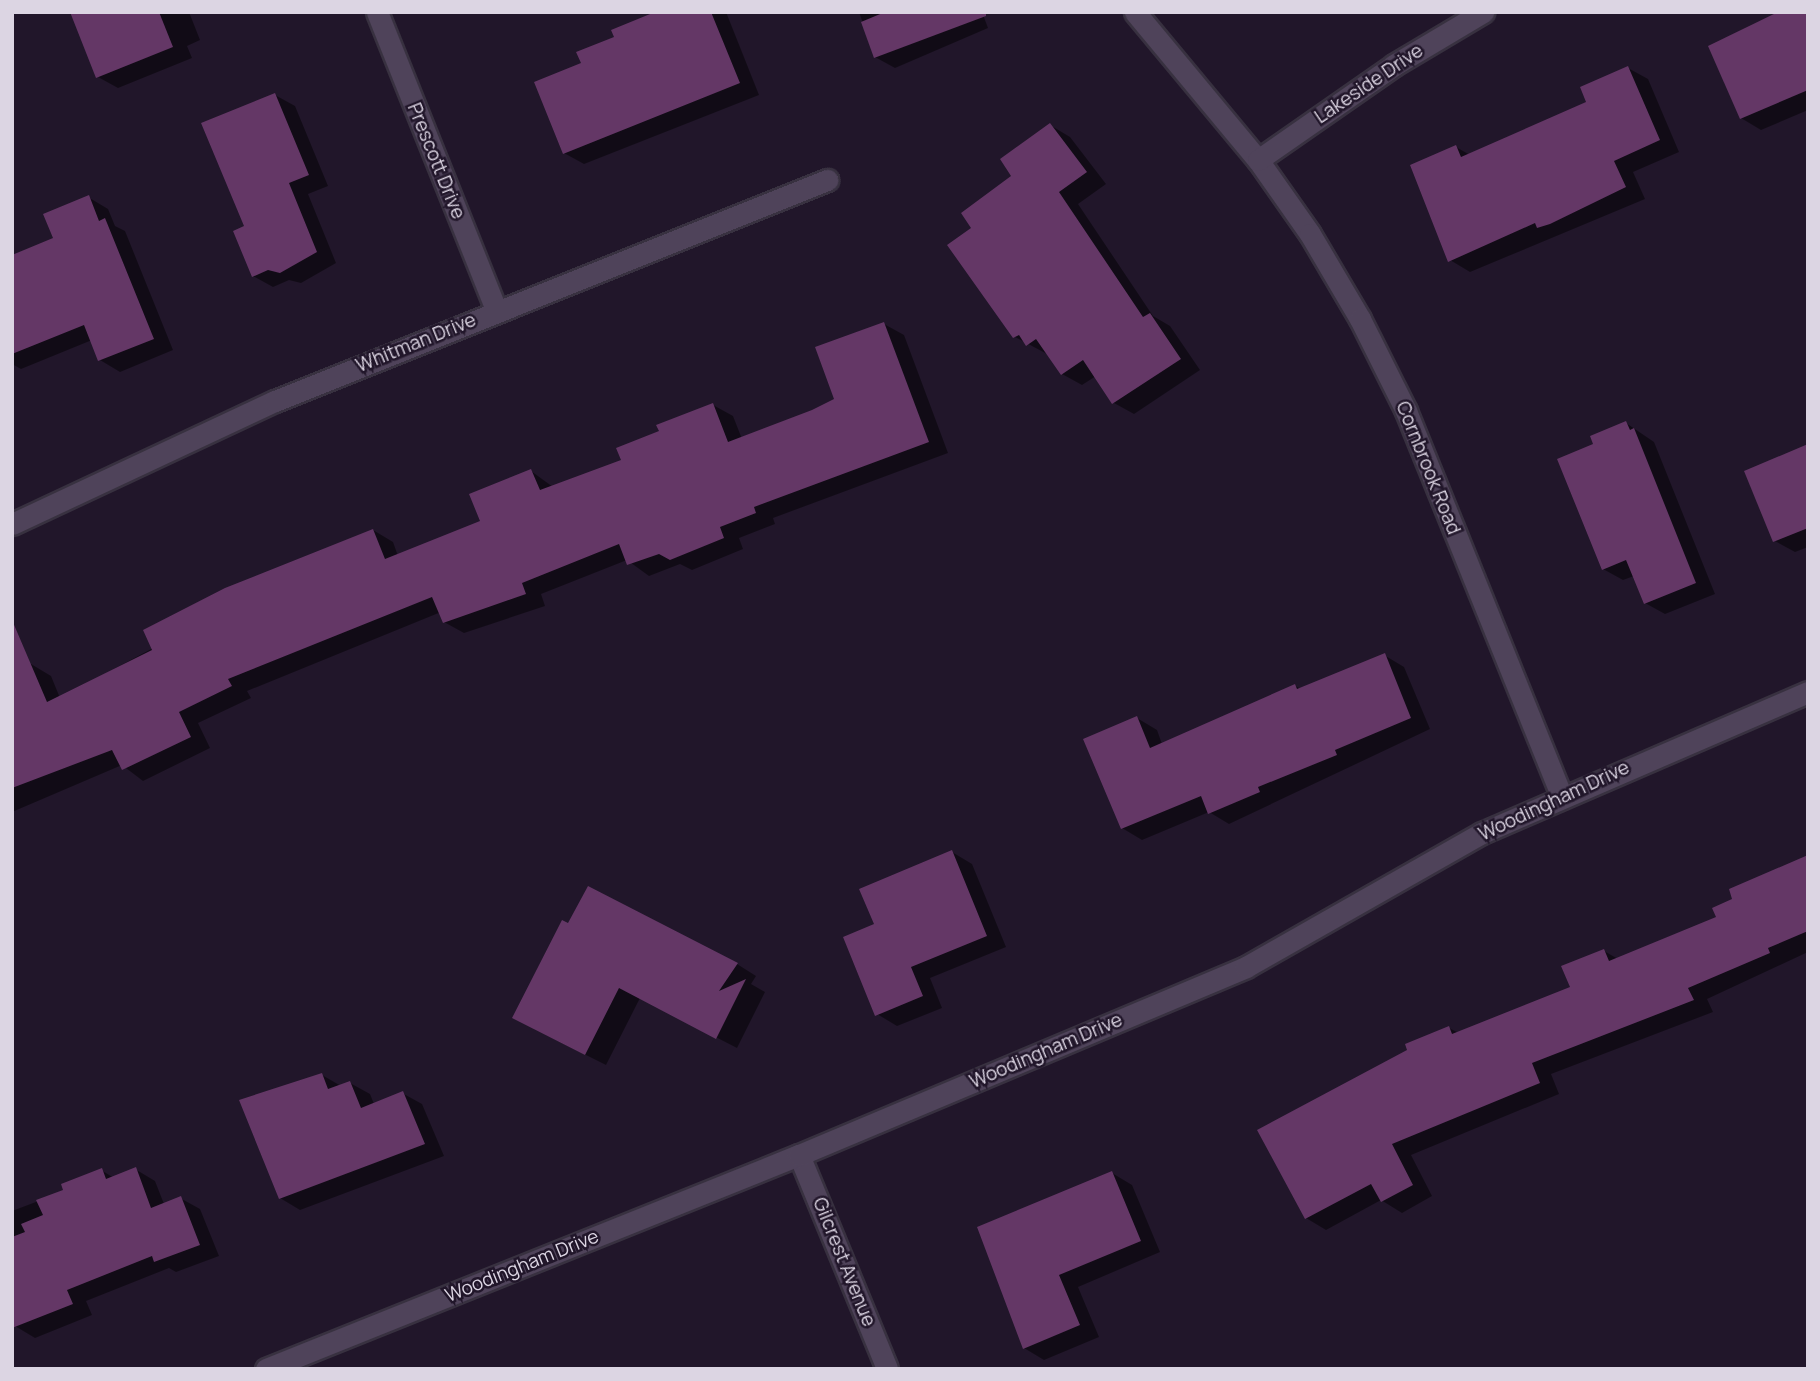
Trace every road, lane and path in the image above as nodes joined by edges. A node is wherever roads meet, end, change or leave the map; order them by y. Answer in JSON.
{"nodes":[{"id":1,"x":377,"y":12,"type":"edge"},
{"id":2,"x":1135,"y":12,"type":"edge"},
{"id":3,"x":1483,"y":12,"type":"edge"},
{"id":4,"x":1258,"y":160,"type":"junction"},
{"id":5,"x":827,"y":180,"type":"dead end"},
{"id":6,"x":496,"y":310,"type":"junction"},
{"id":7,"x":12,"y":524,"type":"edge"},
{"id":8,"x":1808,"y":692,"type":"edge"},
{"id":9,"x":1561,"y":795,"type":"junction"},
{"id":10,"x":799,"y":1155,"type":"junction"},
{"id":11,"x":266,"y":1369,"type":"edge"},
{"id":12,"x":887,"y":1369,"type":"edge"}],
"edges":[{"from":1,"to":6,"type":"street","name":"Prescott Drive"},
{"from":2,"to":4,"type":"street","name":"Cornbrook Road"},
{"from":3,"to":4,"type":"street","name":"Lakeside Drive"},
{"from":4,"to":9,"type":"street","name":"Cornbrook Road"},
{"from":5,"to":6,"type":"street","name":"Whitman Drive"},
{"from":6,"to":7,"type":"street","name":"Whitman Drive"},
{"from":8,"to":9,"type":"street","name":"Woodingham Drive"},
{"from":9,"to":10,"type":"street","name":"Woodingham Drive"},
{"from":10,"to":11,"type":"street","name":"Woodingham Drive"},
{"from":10,"to":12,"type":"street","name":"Gilcrest Avenue"}]}
